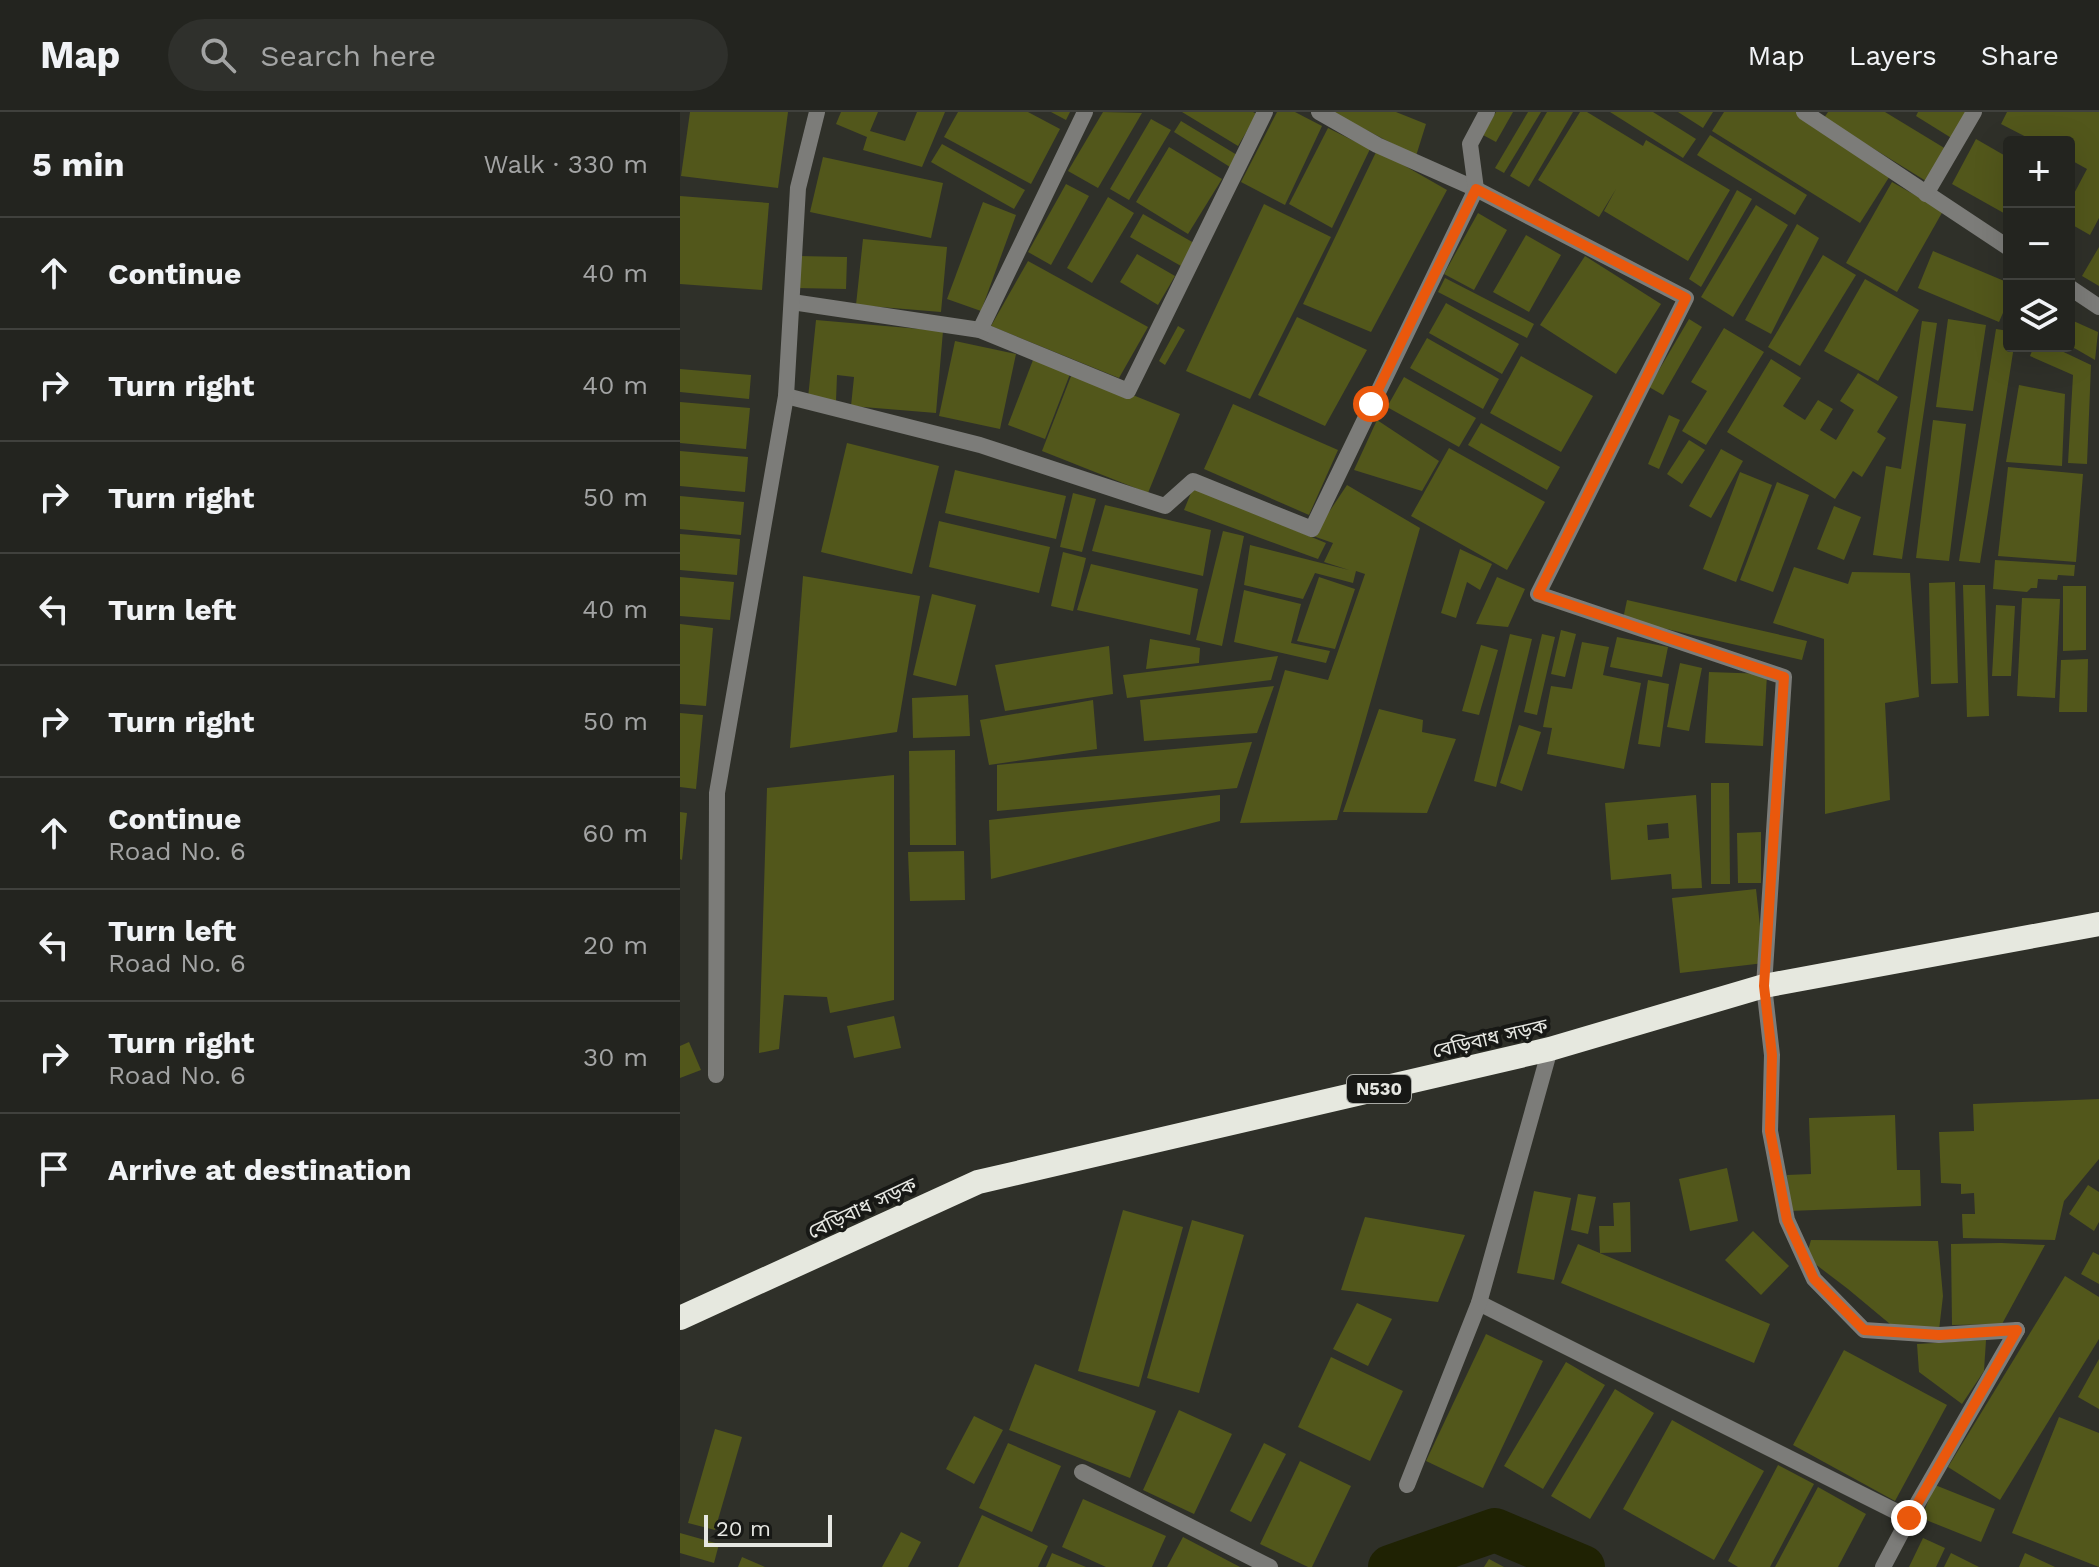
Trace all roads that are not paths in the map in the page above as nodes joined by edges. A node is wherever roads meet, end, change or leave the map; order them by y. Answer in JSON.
{"nodes":[{"id":1,"x":817,"y":112,"type":"edge"},
{"id":2,"x":1085,"y":112,"type":"edge"},
{"id":3,"x":1265,"y":112,"type":"edge"},
{"id":4,"x":1319,"y":112,"type":"edge"},
{"id":5,"x":1487,"y":112,"type":"edge"},
{"id":6,"x":1804,"y":112,"type":"edge"},
{"id":7,"x":1974,"y":112,"type":"edge"},
{"id":8,"x":1476,"y":189,"type":"junction"},
{"id":9,"x":1926,"y":194,"type":"junction"},
{"id":10,"x":2003,"y":244,"type":"edge"},
{"id":11,"x":2075,"y":291,"type":"edge"},
{"id":12,"x":792,"y":302,"type":"junction"},
{"id":13,"x":2099,"y":307,"type":"edge"},
{"id":14,"x":980,"y":330,"type":"junction"},
{"id":15,"x":786,"y":396,"type":"junction"},
{"id":16,"x":2099,"y":924,"type":"edge"},
{"id":17,"x":1764,"y":986,"type":"junction"},
{"id":18,"x":1550,"y":1049,"type":"junction"},
{"id":19,"x":716,"y":1075,"type":"dead end"},
{"id":20,"x":1479,"y":1303,"type":"junction"},
{"id":21,"x":680,"y":1318,"type":"edge"},
{"id":22,"x":1082,"y":1472,"type":"dead end"},
{"id":23,"x":1407,"y":1485,"type":"dead end"},
{"id":24,"x":1909,"y":1518,"type":"junction"},
{"id":25,"x":1270,"y":1567,"type":"edge"},
{"id":26,"x":1883,"y":1567,"type":"edge"}],
"edges":[{"from":1,"to":12,"type":"street"},
{"from":2,"to":14,"type":"street"},
{"from":3,"to":14,"type":"street"},
{"from":4,"to":8,"type":"street"},
{"from":5,"to":8,"type":"street"},
{"from":6,"to":9,"type":"street"},
{"from":7,"to":9,"type":"street"},
{"from":8,"to":15,"type":"street"},
{"from":8,"to":17,"type":"street"},
{"from":9,"to":10,"type":"street"},
{"from":11,"to":13,"type":"street"},
{"from":12,"to":14,"type":"street"},
{"from":12,"to":15,"type":"street"},
{"from":15,"to":19,"type":"street"},
{"from":16,"to":17,"type":"highway","name":"বেড়িবাধ সড়ক","number":"N530"},
{"from":17,"to":18,"type":"highway","name":"বেড়িবাধ সড়ক","number":"N530"},
{"from":17,"to":24,"type":"street"},
{"from":18,"to":20,"type":"street"},
{"from":18,"to":21,"type":"highway","name":"বেড়িবাধ সড়ক","number":"N530"},
{"from":20,"to":23,"type":"street"},
{"from":20,"to":24,"type":"street"},
{"from":22,"to":25,"type":"street"},
{"from":24,"to":26,"type":"street"}]}
